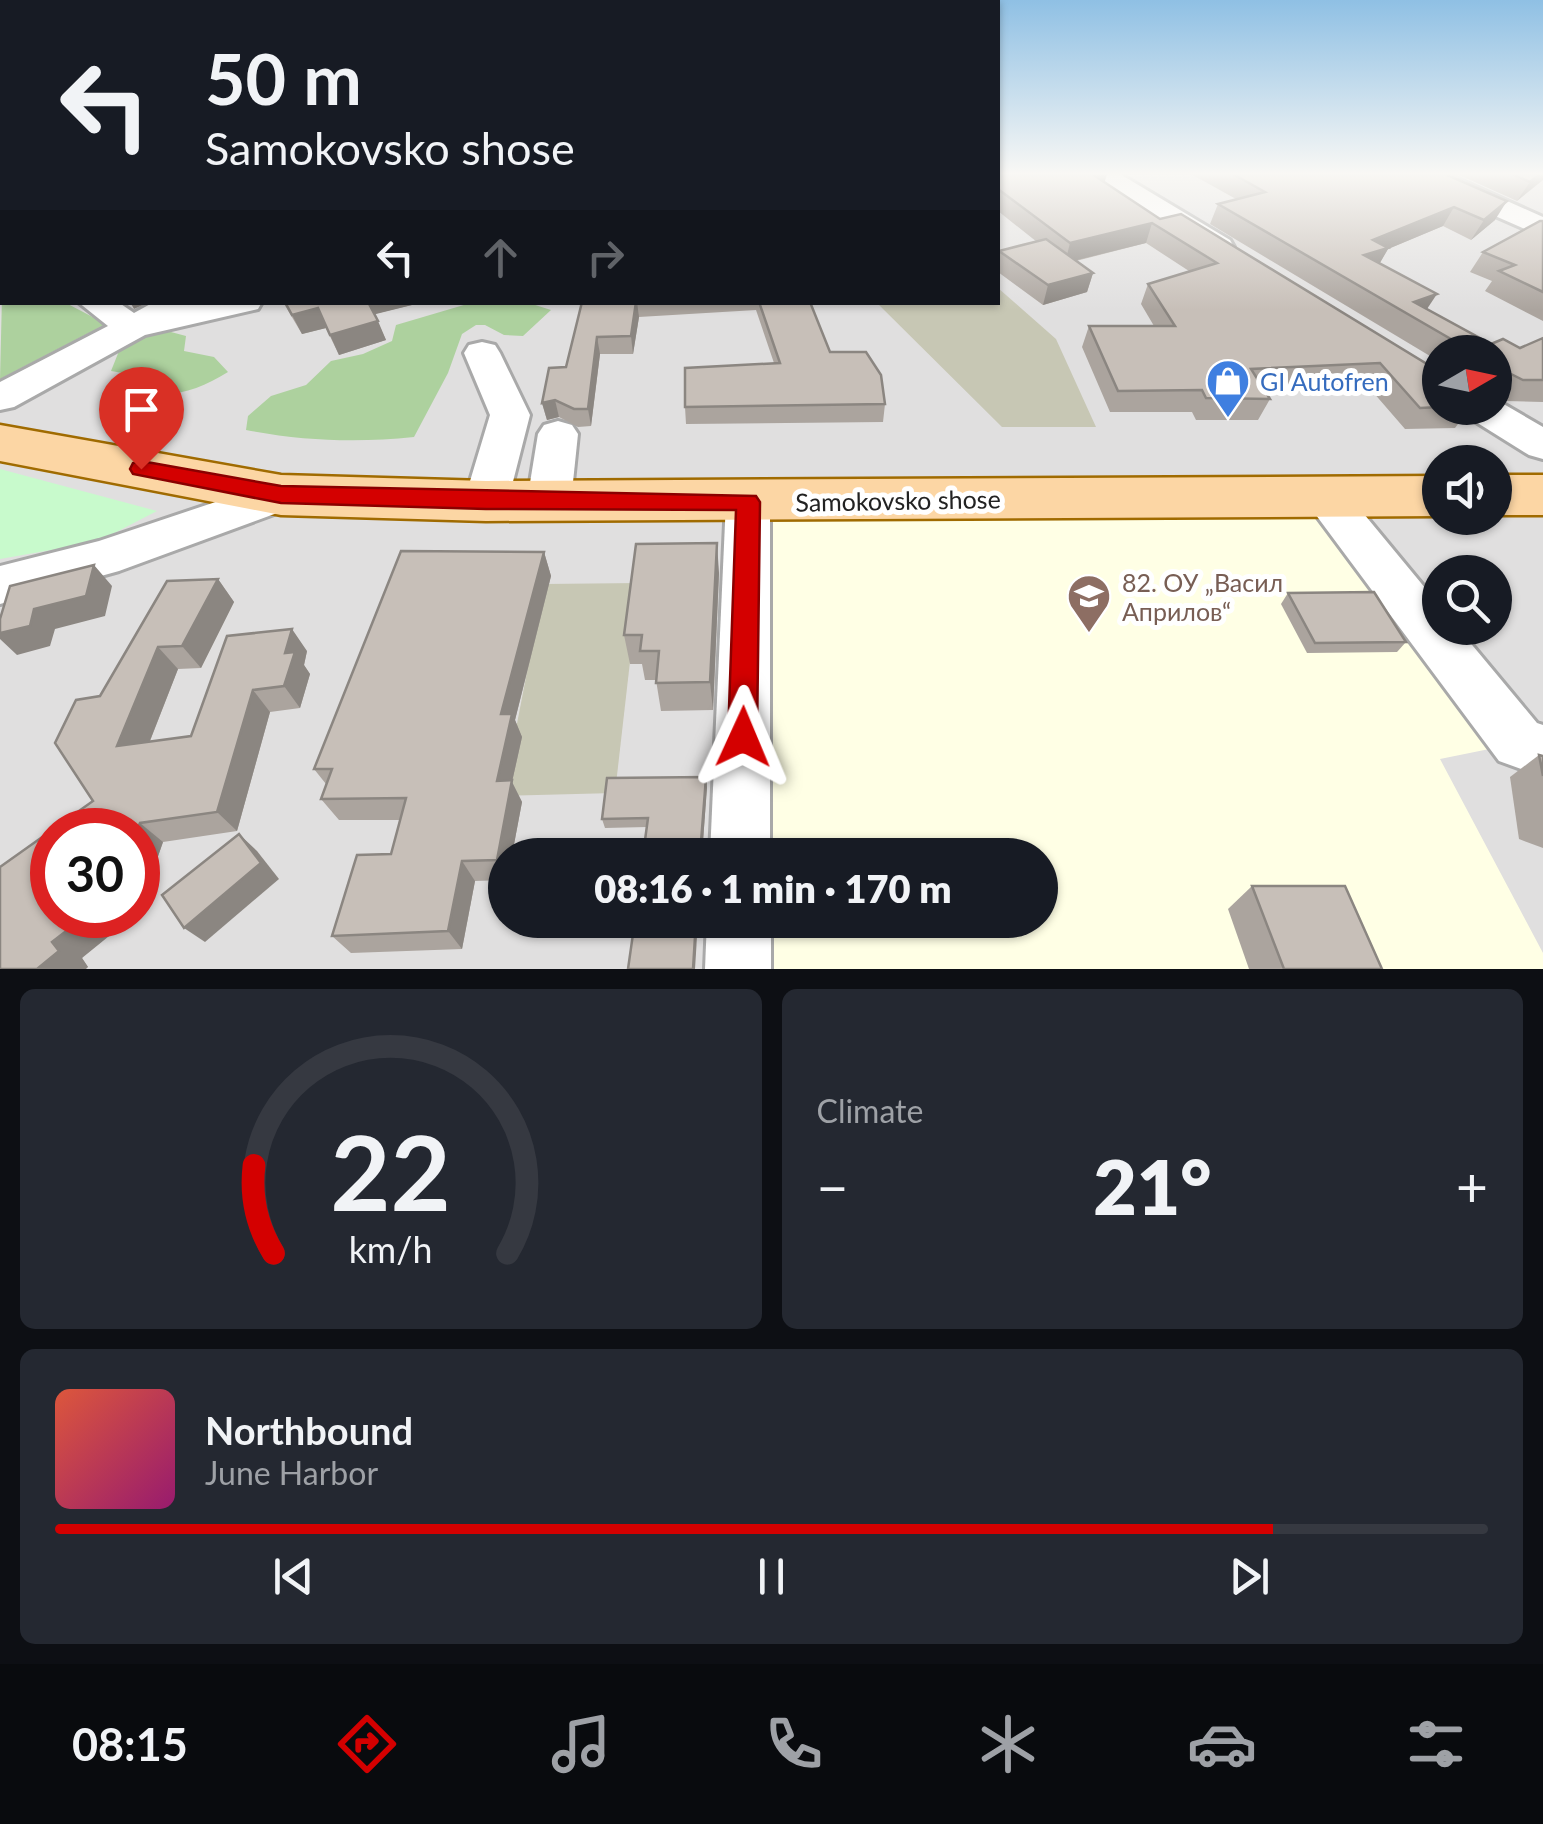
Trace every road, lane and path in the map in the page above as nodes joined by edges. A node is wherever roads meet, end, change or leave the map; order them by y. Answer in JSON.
{"nodes":[{"id":1,"x":1174,"y":219,"type":"edge"},
{"id":2,"x":1253,"y":268,"type":"edge"},
{"id":3,"x":99,"y":305,"type":"edge"},
{"id":4,"x":174,"y":305,"type":"edge"},
{"id":5,"x":232,"y":305,"type":"edge"},
{"id":6,"x":133,"y":327,"type":"junction"},
{"id":7,"x":482,"y":352,"type":"dead end"},
{"id":8,"x":0,"y":398,"type":"edge"},
{"id":9,"x":1510,"y":425,"type":"edge"},
{"id":10,"x":558,"y":434,"type":"dead end"},
{"id":11,"x":0,"y":443,"type":"edge"},
{"id":12,"x":1543,"y":445,"type":"edge"},
{"id":13,"x":281,"y":494,"type":"junction"},
{"id":14,"x":1543,"y":494,"type":"edge"},
{"id":15,"x":1512,"y":495,"type":"edge"},
{"id":16,"x":1325,"y":496,"type":"junction"},
{"id":17,"x":1422,"y":496,"type":"edge"},
{"id":18,"x":486,"y":501,"type":"junction"},
{"id":19,"x":549,"y":501,"type":"junction"},
{"id":20,"x":748,"y":502,"type":"junction"},
{"id":21,"x":0,"y":585,"type":"edge"},
{"id":22,"x":1543,"y":751,"type":"edge"},
{"id":23,"x":740,"y":838,"type":"edge"},
{"id":24,"x":739,"y":938,"type":"edge"},
{"id":25,"x":738,"y":969,"type":"edge"}],
"edges":[{"from":1,"to":2,"type":"street"},
{"from":3,"to":6,"type":"street"},
{"from":4,"to":6,"type":"street"},
{"from":5,"to":6,"type":"street"},
{"from":6,"to":8,"type":"street"},
{"from":7,"to":18,"type":"street"},
{"from":9,"to":12,"type":"street"},
{"from":10,"to":19,"type":"street"},
{"from":11,"to":13,"type":"main road","name":"Samokovsko shose"},
{"from":13,"to":18,"type":"main road","name":"Samokovsko shose"},
{"from":13,"to":21,"type":"street"},
{"from":14,"to":15,"type":"main road"},
{"from":16,"to":17,"type":"main road","name":"Samokovsko shose"},
{"from":16,"to":20,"type":"main road","name":"Samokovsko shose"},
{"from":16,"to":22,"type":"street"},
{"from":18,"to":19,"type":"main road","name":"Samokovsko shose"},
{"from":19,"to":20,"type":"main road","name":"Samokovsko shose"},
{"from":20,"to":23,"type":"street"},
{"from":24,"to":25,"type":"street"}]}
